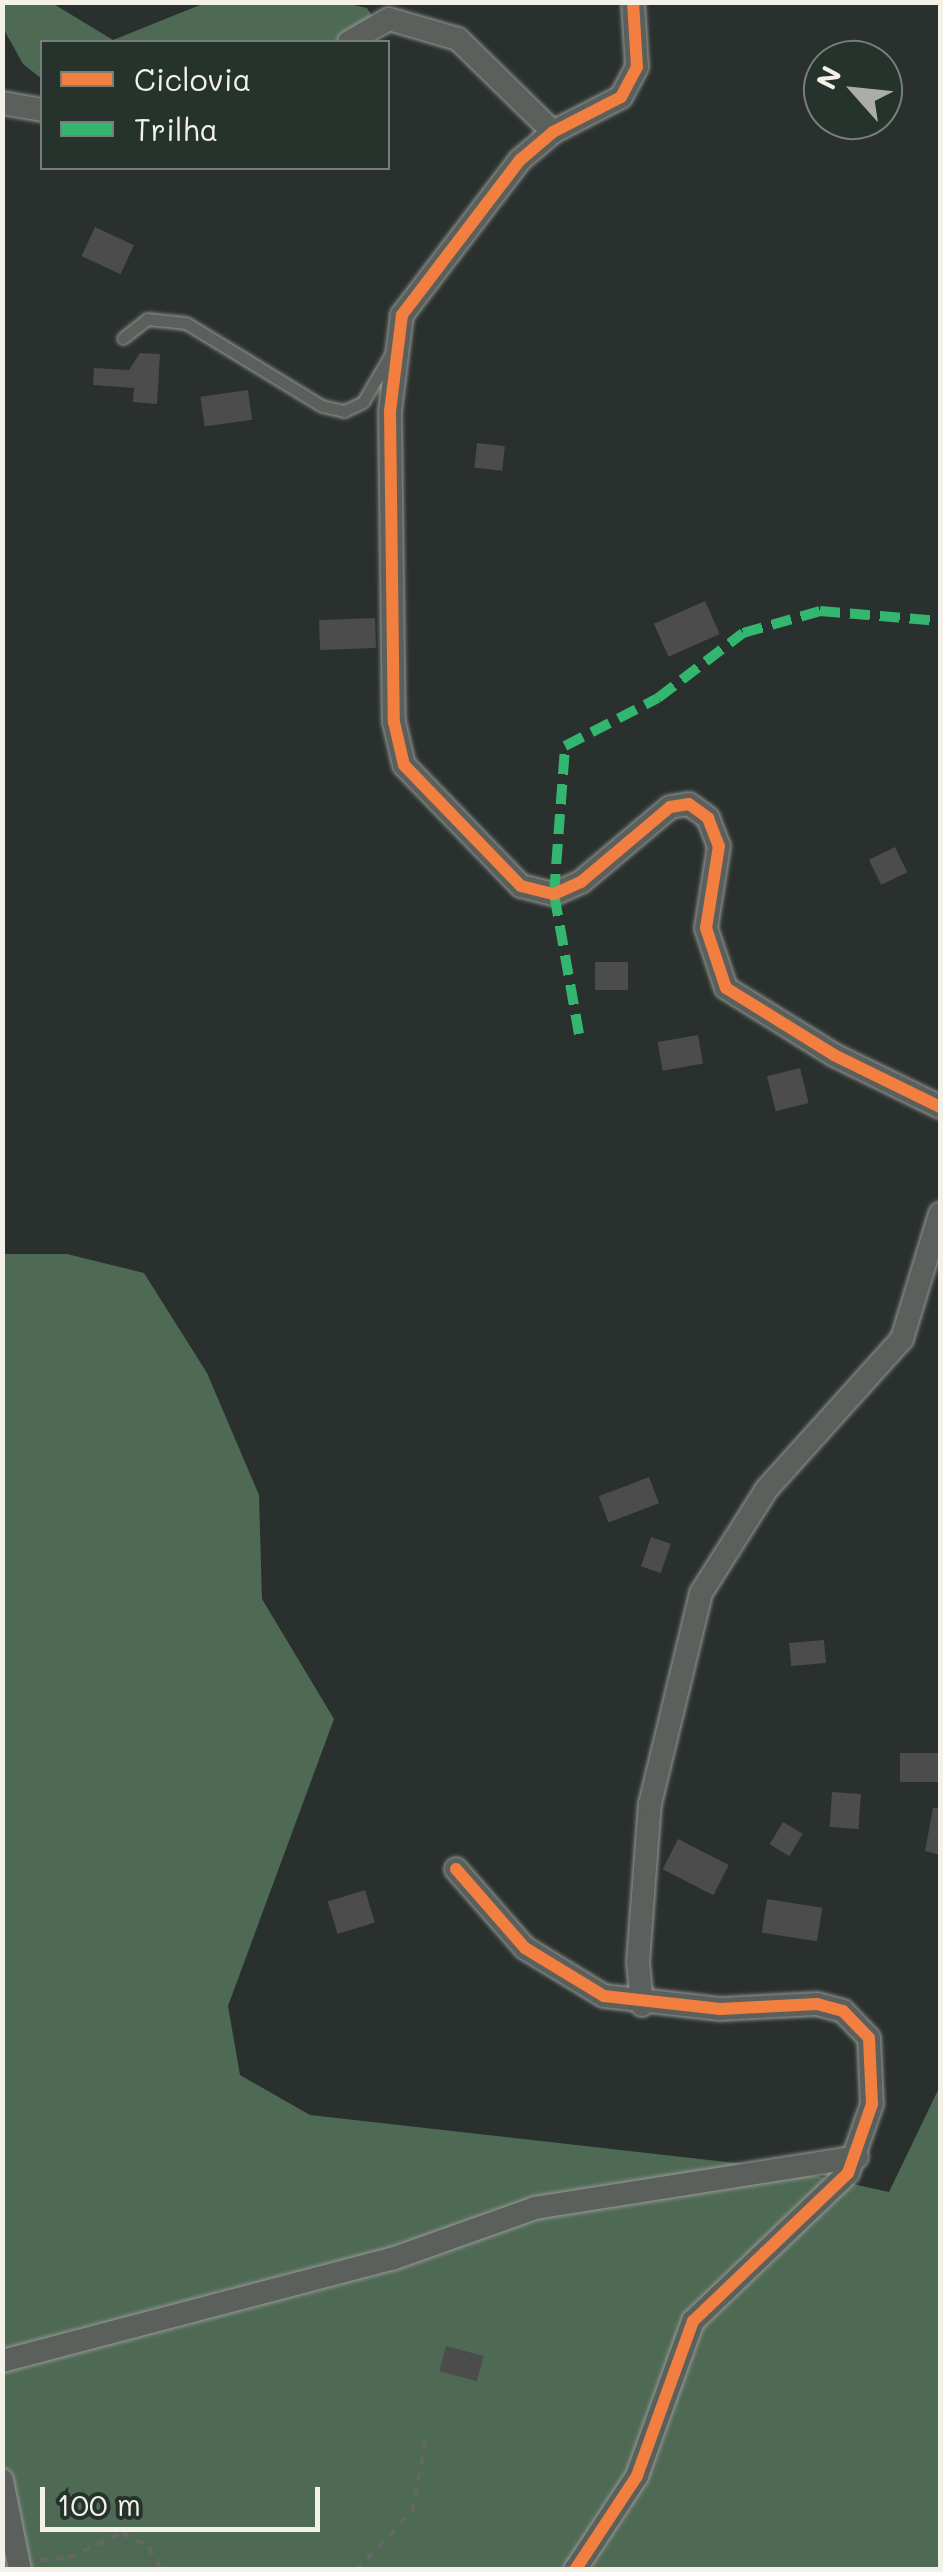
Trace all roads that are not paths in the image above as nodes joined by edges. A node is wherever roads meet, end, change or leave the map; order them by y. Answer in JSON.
{"nodes":[{"id":1,"x":633,"y":2,"type":"edge"},
{"id":2,"x":352,"y":40,"type":"edge"},
{"id":3,"x":2,"y":102,"type":"edge"},
{"id":4,"x":40,"y":110,"type":"edge"},
{"id":5,"x":554,"y":132,"type":"junction"},
{"id":6,"x":123,"y":338,"type":"dead end"},
{"id":7,"x":391,"y":354,"type":"junction"},
{"id":8,"x":940,"y":1107,"type":"edge"},
{"id":9,"x":940,"y":1214,"type":"edge"},
{"id":10,"x":456,"y":1870,"type":"dead end"},
{"id":11,"x":642,"y":2005,"type":"junction"},
{"id":12,"x":856,"y":2157,"type":"junction"},
{"id":13,"x":2,"y":2360,"type":"edge"},
{"id":14,"x":2,"y":2480,"type":"edge"},
{"id":15,"x":20,"y":2565,"type":"edge"},
{"id":16,"x":575,"y":2570,"type":"edge"}],
"edges":[{"from":1,"to":5,"type":"street"},
{"from":2,"to":5,"type":"street"},
{"from":3,"to":4,"type":"street"},
{"from":5,"to":7,"type":"street"},
{"from":6,"to":7,"type":"lane"},
{"from":7,"to":8,"type":"street"},
{"from":9,"to":11,"type":"street"},
{"from":10,"to":11,"type":"street"},
{"from":11,"to":12,"type":"street"},
{"from":12,"to":13,"type":"street"},
{"from":12,"to":16,"type":"street"},
{"from":14,"to":15,"type":"street"}]}
